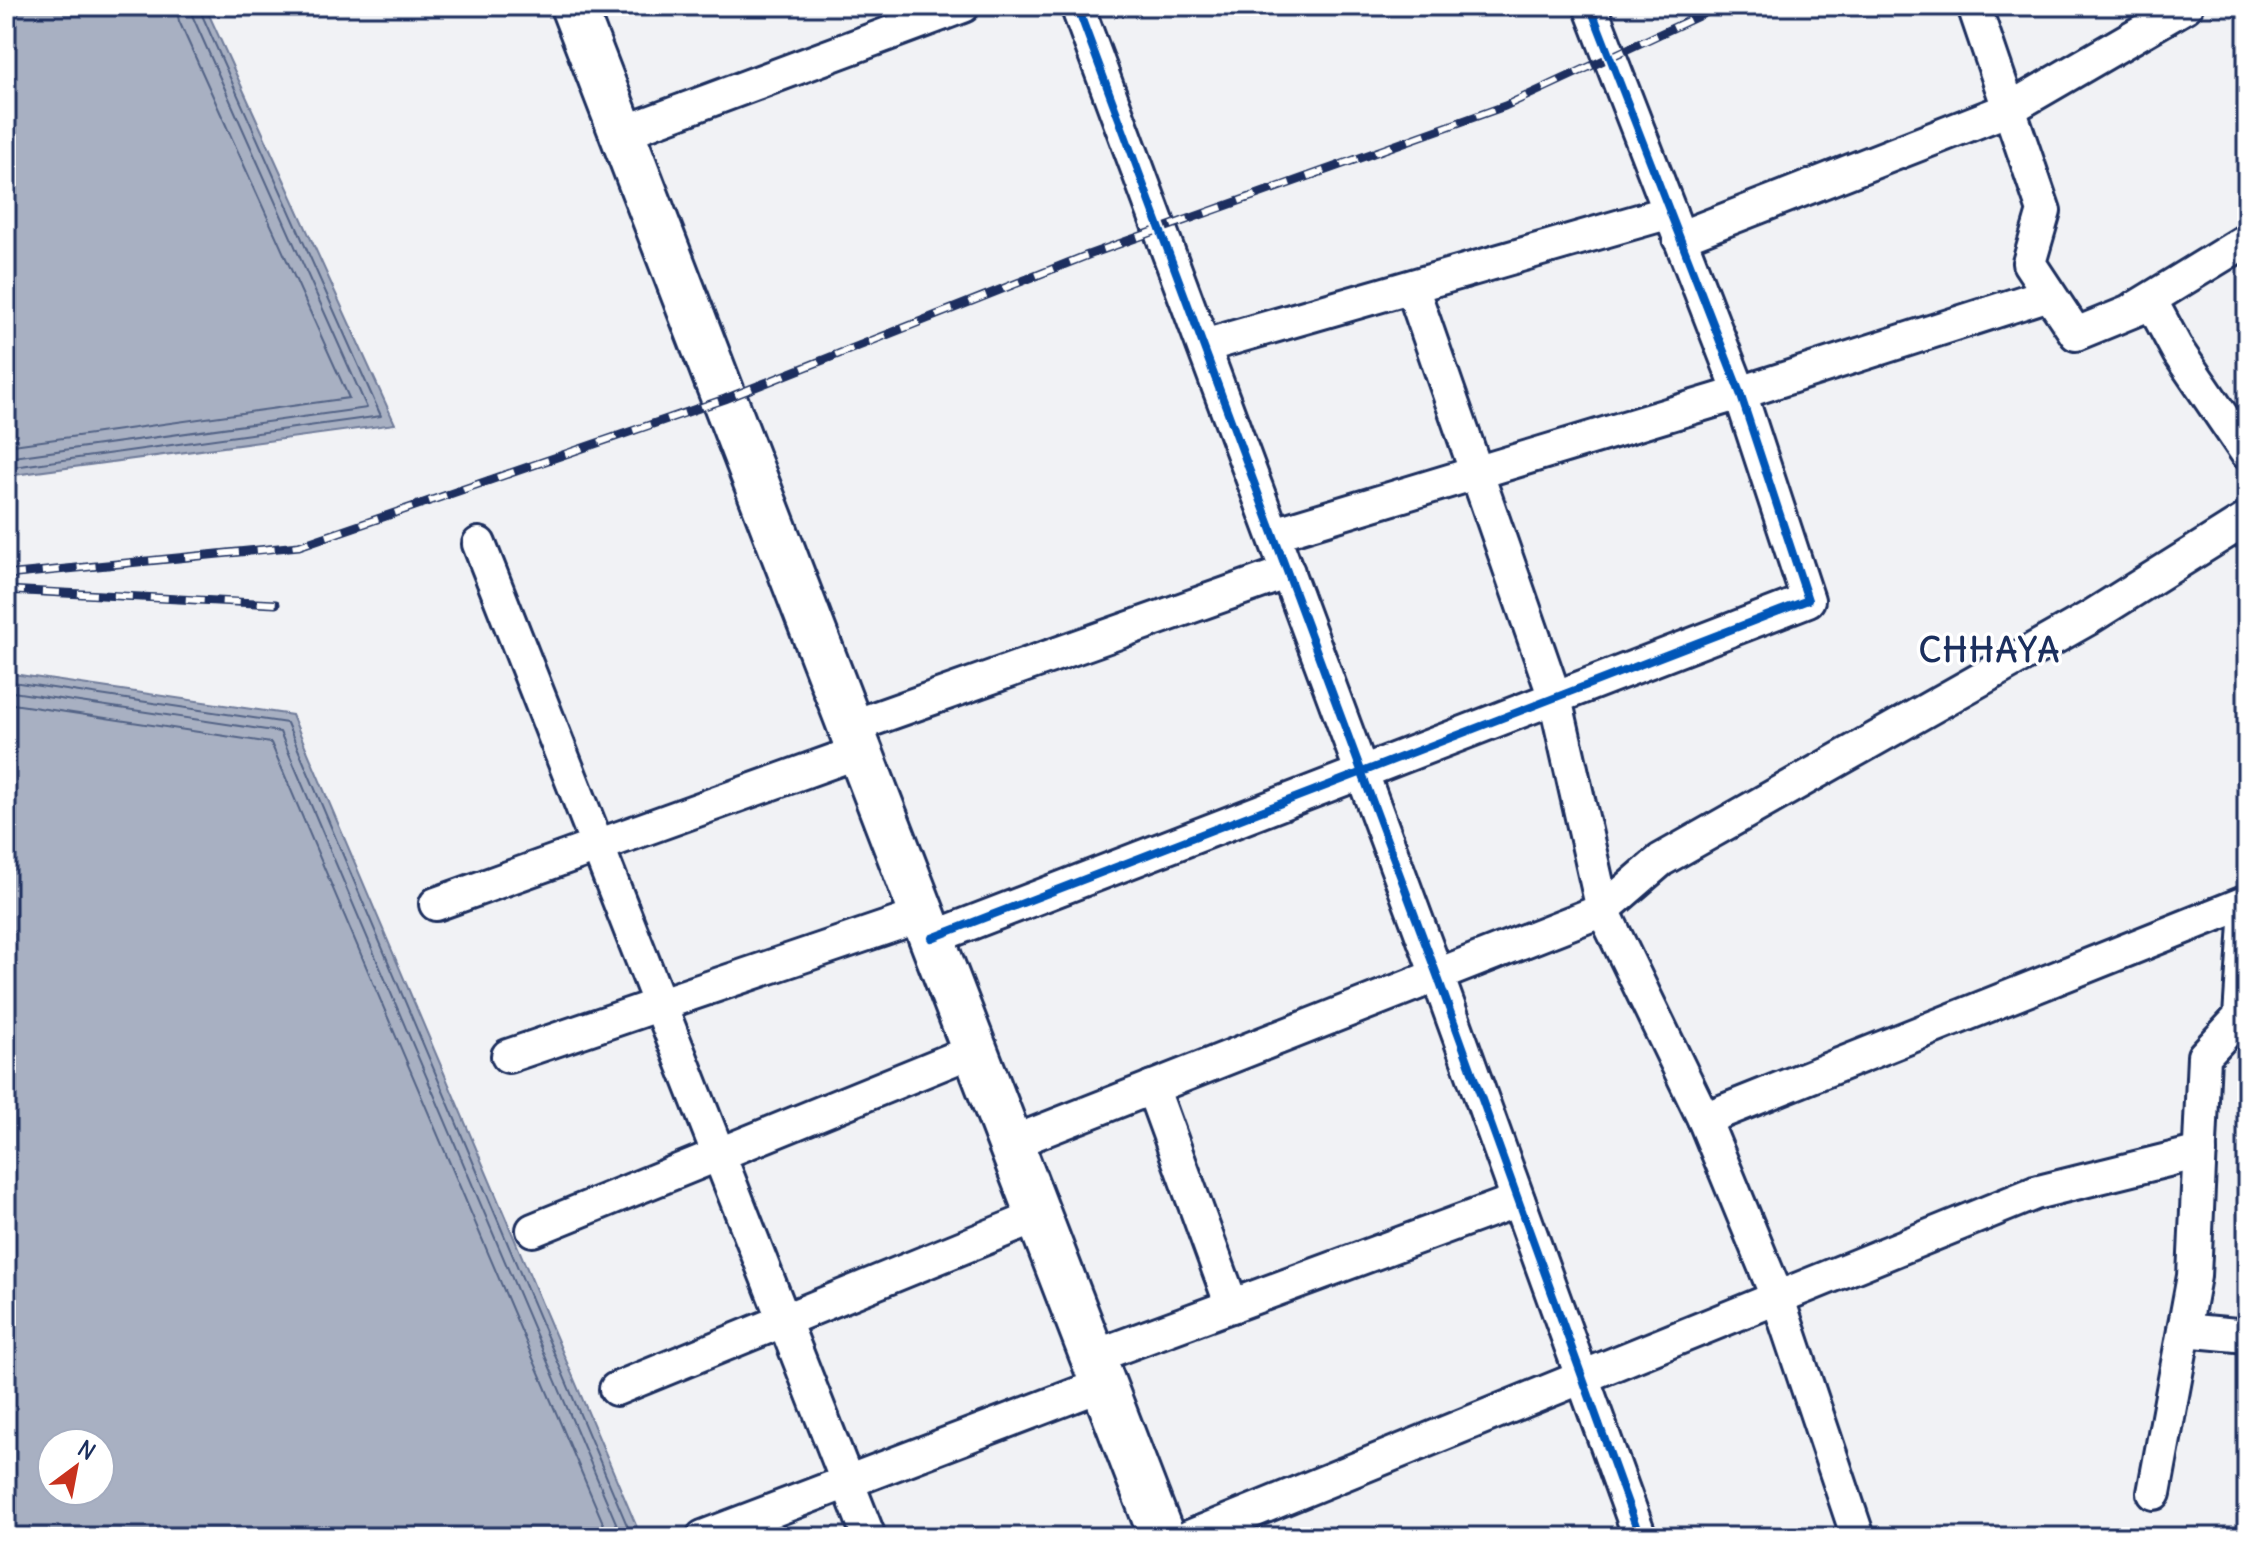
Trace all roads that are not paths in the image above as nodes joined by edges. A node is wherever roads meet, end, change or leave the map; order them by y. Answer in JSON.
{"nodes":[{"id":1,"x":573,"y":6,"type":"edge"},
{"id":2,"x":963,"y":6,"type":"edge"},
{"id":3,"x":1077,"y":6,"type":"edge"},
{"id":4,"x":1590,"y":6,"type":"edge"},
{"id":5,"x":1974,"y":6,"type":"edge"},
{"id":6,"x":2186,"y":6,"type":"edge"},
{"id":7,"x":2009,"y":109,"type":"junction"},
{"id":8,"x":622,"y":133,"type":"junction"},
{"id":9,"x":1674,"y":225,"type":"junction"},
{"id":10,"x":2247,"y":240,"type":"edge"},
{"id":11,"x":1412,"y":287,"type":"junction"},
{"id":12,"x":2049,"y":294,"type":"junction"},
{"id":13,"x":2129,"y":312,"type":"junction"},
{"id":14,"x":1204,"y":346,"type":"junction"},
{"id":15,"x":1740,"y":393,"type":"junction"},
{"id":16,"x":2247,"y":453,"type":"edge"},
{"id":17,"x":1475,"y":473,"type":"junction"},
{"id":18,"x":2247,"y":519,"type":"edge"},
{"id":19,"x":1274,"y":534,"type":"junction"},
{"id":20,"x":479,"y":544,"type":"dead end"},
{"id":21,"x":1288,"y":572,"type":"junction"},
{"id":22,"x":1555,"y":698,"type":"junction"},
{"id":23,"x":856,"y":739,"type":"junction"},
{"id":24,"x":1363,"y":772,"type":"junction"},
{"id":25,"x":598,"y":846,"type":"junction"},
{"id":26,"x":436,"y":904,"type":"dead end"},
{"id":27,"x":2247,"y":905,"type":"edge"},
{"id":28,"x":1603,"y":910,"type":"junction"},
{"id":29,"x":928,"y":926,"type":"junction"},
{"id":30,"x":1437,"y":975,"type":"junction"},
{"id":31,"x":660,"y":1004,"type":"junction"},
{"id":32,"x":2244,"y":1017,"type":"edge"},
{"id":33,"x":975,"y":1050,"type":"junction"},
{"id":34,"x":508,"y":1056,"type":"dead end"},
{"id":35,"x":1152,"y":1087,"type":"junction"},
{"id":36,"x":1704,"y":1119,"type":"junction"},
{"id":37,"x":1011,"y":1143,"type":"junction"},
{"id":38,"x":2200,"y":1152,"type":"junction"},
{"id":39,"x":719,"y":1154,"type":"junction"},
{"id":40,"x":1518,"y":1200,"type":"junction"},
{"id":41,"x":1039,"y":1216,"type":"junction"},
{"id":42,"x":533,"y":1230,"type":"dead end"},
{"id":43,"x":1778,"y":1299,"type":"junction"},
{"id":44,"x":1232,"y":1306,"type":"junction"},
{"id":45,"x":784,"y":1320,"type":"junction"},
{"id":46,"x":2184,"y":1330,"type":"junction"},
{"id":47,"x":2247,"y":1336,"type":"edge"},
{"id":48,"x":1099,"y":1371,"type":"junction"},
{"id":49,"x":1581,"y":1379,"type":"junction"},
{"id":50,"x":616,"y":1389,"type":"dead end"},
{"id":51,"x":847,"y":1482,"type":"junction"},
{"id":52,"x":2154,"y":1493,"type":"dead end"},
{"id":53,"x":703,"y":1537,"type":"edge"},
{"id":54,"x":869,"y":1537,"type":"edge"},
{"id":55,"x":1162,"y":1537,"type":"edge"},
{"id":56,"x":1189,"y":1537,"type":"edge"},
{"id":57,"x":1640,"y":1537,"type":"edge"},
{"id":58,"x":1858,"y":1537,"type":"edge"}],
"edges":[{"from":1,"to":8,"type":"main road"},
{"from":2,"to":8,"type":"street"},
{"from":3,"to":14,"type":"street"},
{"from":4,"to":9,"type":"street"},
{"from":5,"to":7,"type":"street"},
{"from":6,"to":7,"type":"street"},
{"from":7,"to":9,"type":"street"},
{"from":7,"to":12,"type":"street"},
{"from":8,"to":23,"type":"main road"},
{"from":9,"to":11,"type":"street"},
{"from":9,"to":15,"type":"street"},
{"from":10,"to":13,"type":"street"},
{"from":11,"to":14,"type":"street"},
{"from":11,"to":17,"type":"street"},
{"from":12,"to":13,"type":"street"},
{"from":12,"to":15,"type":"street"},
{"from":13,"to":16,"type":"street"},
{"from":14,"to":19,"type":"street"},
{"from":15,"to":17,"type":"street"},
{"from":15,"to":22,"type":"street"},
{"from":17,"to":19,"type":"street"},
{"from":17,"to":22,"type":"street"},
{"from":18,"to":28,"type":"street"},
{"from":19,"to":21,"type":"street"},
{"from":20,"to":25,"type":"street"},
{"from":21,"to":23,"type":"street"},
{"from":21,"to":24,"type":"street"},
{"from":22,"to":24,"type":"street"},
{"from":22,"to":28,"type":"street"},
{"from":23,"to":25,"type":"street"},
{"from":23,"to":29,"type":"main road"},
{"from":24,"to":29,"type":"street"},
{"from":24,"to":30,"type":"street"},
{"from":25,"to":26,"type":"street"},
{"from":25,"to":31,"type":"street"},
{"from":27,"to":32,"type":"street"},
{"from":27,"to":36,"type":"street"},
{"from":28,"to":30,"type":"street"},
{"from":28,"to":36,"type":"street"},
{"from":29,"to":31,"type":"street"},
{"from":29,"to":33,"type":"main road"},
{"from":30,"to":35,"type":"street"},
{"from":30,"to":40,"type":"street"},
{"from":31,"to":34,"type":"street"},
{"from":31,"to":39,"type":"street"},
{"from":32,"to":38,"type":"street"},
{"from":33,"to":37,"type":"main road"},
{"from":33,"to":39,"type":"street"},
{"from":35,"to":37,"type":"street"},
{"from":35,"to":44,"type":"street"},
{"from":36,"to":43,"type":"street"},
{"from":37,"to":41,"type":"main road"},
{"from":38,"to":43,"type":"street"},
{"from":38,"to":46,"type":"street"},
{"from":39,"to":42,"type":"street"},
{"from":39,"to":45,"type":"street"},
{"from":40,"to":44,"type":"street"},
{"from":40,"to":49,"type":"street"},
{"from":41,"to":45,"type":"street"},
{"from":41,"to":48,"type":"main road"},
{"from":43,"to":49,"type":"street"},
{"from":43,"to":58,"type":"street"},
{"from":44,"to":48,"type":"street"},
{"from":45,"to":50,"type":"street"},
{"from":45,"to":51,"type":"street"},
{"from":46,"to":47,"type":"street"},
{"from":46,"to":52,"type":"street"},
{"from":48,"to":51,"type":"street"},
{"from":48,"to":55,"type":"main road"},
{"from":49,"to":56,"type":"street"},
{"from":49,"to":57,"type":"street"},
{"from":51,"to":53,"type":"street"},
{"from":51,"to":54,"type":"street"}]}
